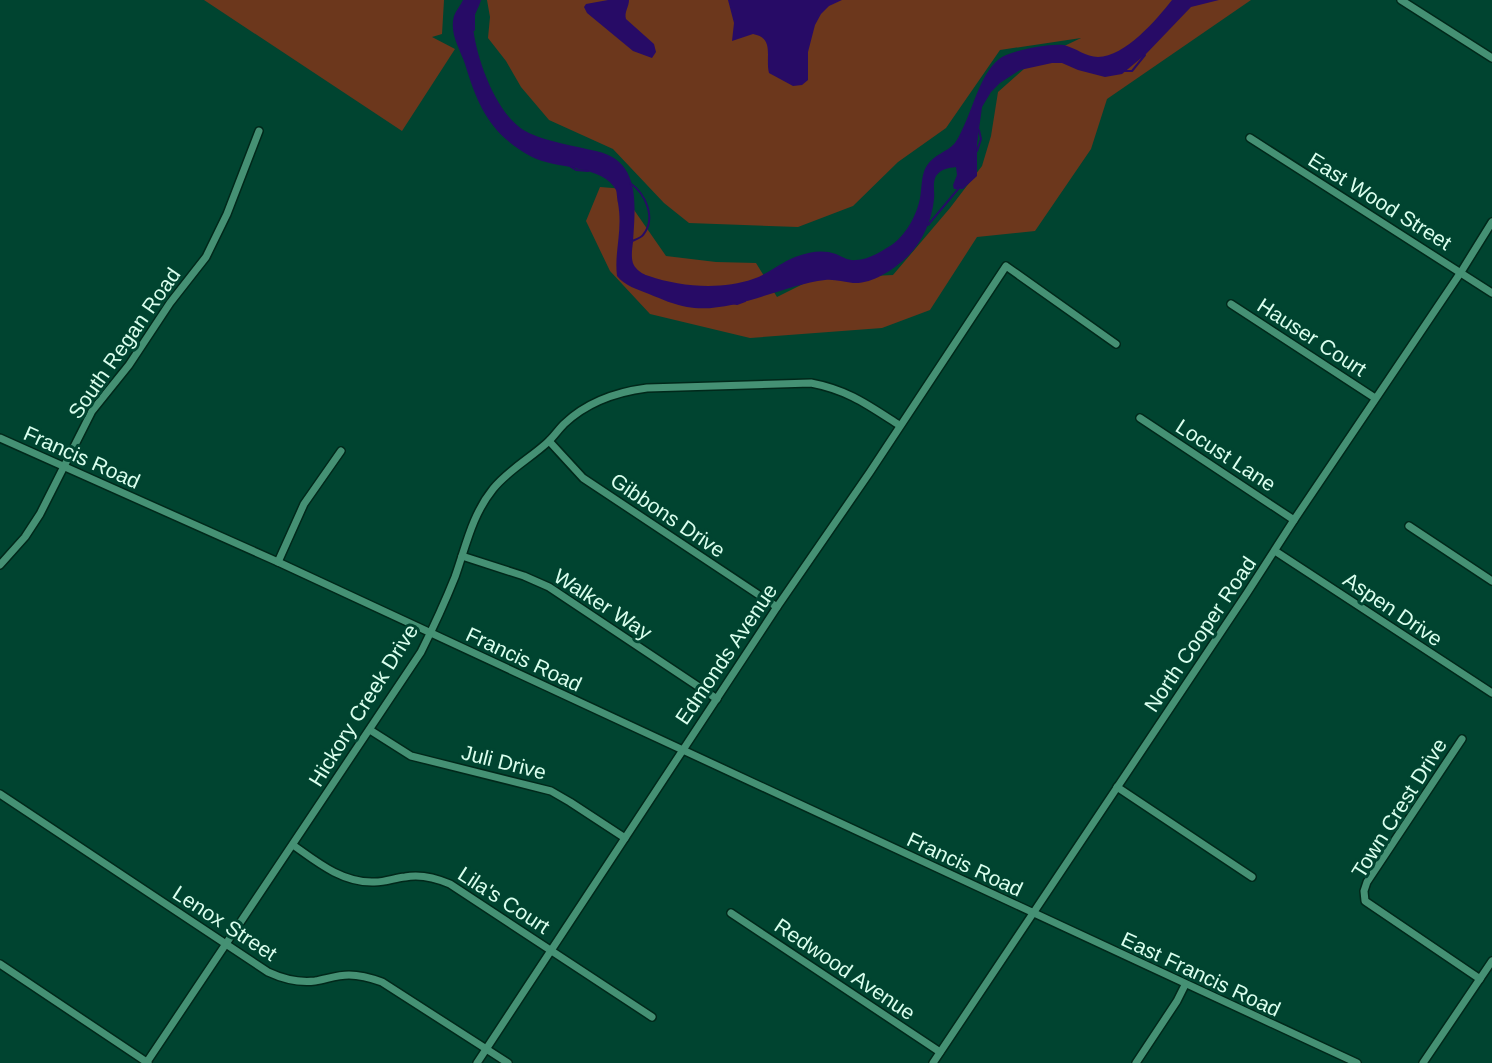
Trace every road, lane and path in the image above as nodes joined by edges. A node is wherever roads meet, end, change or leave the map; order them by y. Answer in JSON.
{"nodes":[{"id":1,"x":1401,"y":0,"type":"edge"},
{"id":2,"x":1492,"y":58,"type":"edge"},
{"id":3,"x":259,"y":131,"type":"dead end"},
{"id":4,"x":1250,"y":138,"type":"dead end"},
{"id":5,"x":1492,"y":222,"type":"edge"},
{"id":6,"x":1461,"y":272,"type":"junction"},
{"id":7,"x":1492,"y":293,"type":"edge"},
{"id":8,"x":1231,"y":304,"type":"dead end"},
{"id":9,"x":1116,"y":344,"type":"dead end"},
{"id":10,"x":1375,"y":398,"type":"junction"},
{"id":11,"x":1140,"y":418,"type":"dead end"},
{"id":12,"x":899,"y":425,"type":"junction"},
{"id":13,"x":0,"y":438,"type":"edge"},
{"id":14,"x":549,"y":441,"type":"junction"},
{"id":15,"x":342,"y":451,"type":"dead end"},
{"id":16,"x":62,"y":467,"type":"junction"},
{"id":17,"x":1294,"y":519,"type":"junction"},
{"id":18,"x":1409,"y":526,"type":"dead end"},
{"id":19,"x":1275,"y":550,"type":"junction"},
{"id":20,"x":462,"y":556,"type":"junction"},
{"id":21,"x":278,"y":562,"type":"junction"},
{"id":22,"x":0,"y":565,"type":"edge"},
{"id":23,"x":1492,"y":581,"type":"edge"},
{"id":24,"x":777,"y":607,"type":"junction"},
{"id":25,"x":430,"y":634,"type":"junction"},
{"id":26,"x":1492,"y":693,"type":"edge"},
{"id":27,"x":717,"y":699,"type":"junction"},
{"id":28,"x":370,"y":730,"type":"junction"},
{"id":29,"x":1462,"y":739,"type":"dead end"},
{"id":30,"x":682,"y":750,"type":"junction"},
{"id":31,"x":1116,"y":787,"type":"junction"},
{"id":32,"x":0,"y":794,"type":"edge"},
{"id":33,"x":625,"y":838,"type":"junction"},
{"id":34,"x":293,"y":845,"type":"junction"},
{"id":35,"x":1252,"y":877,"type":"dead end"},
{"id":36,"x":731,"y":913,"type":"dead end"},
{"id":37,"x":1032,"y":914,"type":"junction"},
{"id":38,"x":226,"y":945,"type":"junction"},
{"id":39,"x":553,"y":951,"type":"junction"},
{"id":40,"x":1492,"y":961,"type":"edge"},
{"id":41,"x":0,"y":964,"type":"edge"},
{"id":42,"x":1480,"y":979,"type":"junction"},
{"id":43,"x":1185,"y":985,"type":"junction"},
{"id":44,"x":652,"y":1017,"type":"dead end"},
{"id":45,"x":487,"y":1049,"type":"junction"},
{"id":46,"x":940,"y":1052,"type":"junction"},
{"id":47,"x":148,"y":1063,"type":"edge"},
{"id":48,"x":477,"y":1063,"type":"edge"},
{"id":49,"x":508,"y":1063,"type":"edge"},
{"id":50,"x":933,"y":1063,"type":"edge"},
{"id":51,"x":1136,"y":1063,"type":"edge"},
{"id":52,"x":1357,"y":1063,"type":"edge"},
{"id":53,"x":1423,"y":1063,"type":"edge"}],
"edges":[{"from":1,"to":2,"type":"street"},
{"from":3,"to":16,"type":"street","name":"South Regan Road"},
{"from":4,"to":6,"type":"street","name":"East Wood Street"},
{"from":5,"to":6,"type":"street","name":"North Cooper Road"},
{"from":6,"to":7,"type":"street","name":"East Wood Street"},
{"from":6,"to":10,"type":"street","name":"North Cooper Road"},
{"from":8,"to":10,"type":"street","name":"Hauser Court"},
{"from":9,"to":12,"type":"street","name":"Edmonds Avenue"},
{"from":10,"to":17,"type":"street","name":"North Cooper Road"},
{"from":11,"to":17,"type":"street","name":"Locust Lane"},
{"from":12,"to":14,"type":"street","name":"Hickory Creek Drive"},
{"from":12,"to":24,"type":"street","name":"Edmonds Avenue"},
{"from":13,"to":16,"type":"street","name":"Francis Road"},
{"from":14,"to":20,"type":"street","name":"Hickory Creek Drive"},
{"from":14,"to":24,"type":"street","name":"Gibbons Drive"},
{"from":15,"to":21,"type":"street"},
{"from":16,"to":21,"type":"street","name":"Francis Road"},
{"from":16,"to":22,"type":"street","name":"South Regan Road"},
{"from":17,"to":19,"type":"street","name":"North Cooper Road"},
{"from":18,"to":23,"type":"street"},
{"from":19,"to":26,"type":"street","name":"Aspen Drive"},
{"from":19,"to":31,"type":"street","name":"North Cooper Road"},
{"from":20,"to":25,"type":"street","name":"Hickory Creek Drive"},
{"from":20,"to":27,"type":"street","name":"Walker Way"},
{"from":21,"to":25,"type":"street","name":"Francis Road"},
{"from":24,"to":27,"type":"street","name":"Edmonds Avenue"},
{"from":25,"to":28,"type":"street","name":"Hickory Creek Drive"},
{"from":25,"to":30,"type":"street","name":"Francis Road"},
{"from":27,"to":30,"type":"street","name":"Edmonds Avenue"},
{"from":28,"to":33,"type":"street","name":"Juli Drive"},
{"from":28,"to":34,"type":"street","name":"Hickory Creek Drive"},
{"from":29,"to":42,"type":"street","name":"Town Crest Drive"},
{"from":30,"to":33,"type":"street","name":"Edmonds Avenue"},
{"from":30,"to":37,"type":"street","name":"Francis Road"},
{"from":31,"to":35,"type":"street"},
{"from":31,"to":37,"type":"street","name":"North Cooper Road"},
{"from":32,"to":38,"type":"street","name":"Lenox Street"},
{"from":33,"to":39,"type":"street","name":"Edmonds Avenue"},
{"from":34,"to":38,"type":"street","name":"Hickory Creek Drive"},
{"from":34,"to":39,"type":"street","name":"Lila's Court"},
{"from":36,"to":46,"type":"street","name":"Redwood Avenue"},
{"from":37,"to":43,"type":"street","name":"East Francis Road"},
{"from":37,"to":46,"type":"street","name":"North Cooper Road"},
{"from":38,"to":45,"type":"street","name":"Lenox Street"},
{"from":38,"to":47,"type":"street","name":"Hickory Creek Drive"},
{"from":39,"to":44,"type":"street","name":"Lila's Court"},
{"from":39,"to":45,"type":"street","name":"Edmonds Avenue"},
{"from":40,"to":42,"type":"street"},
{"from":41,"to":47,"type":"street"},
{"from":42,"to":53,"type":"street"},
{"from":43,"to":51,"type":"street"},
{"from":43,"to":52,"type":"street","name":"East Francis Road"},
{"from":45,"to":48,"type":"street","name":"Edmonds Avenue"},
{"from":45,"to":49,"type":"street","name":"Lenox Street"},
{"from":46,"to":50,"type":"street","name":"North Cooper Road"}]}
